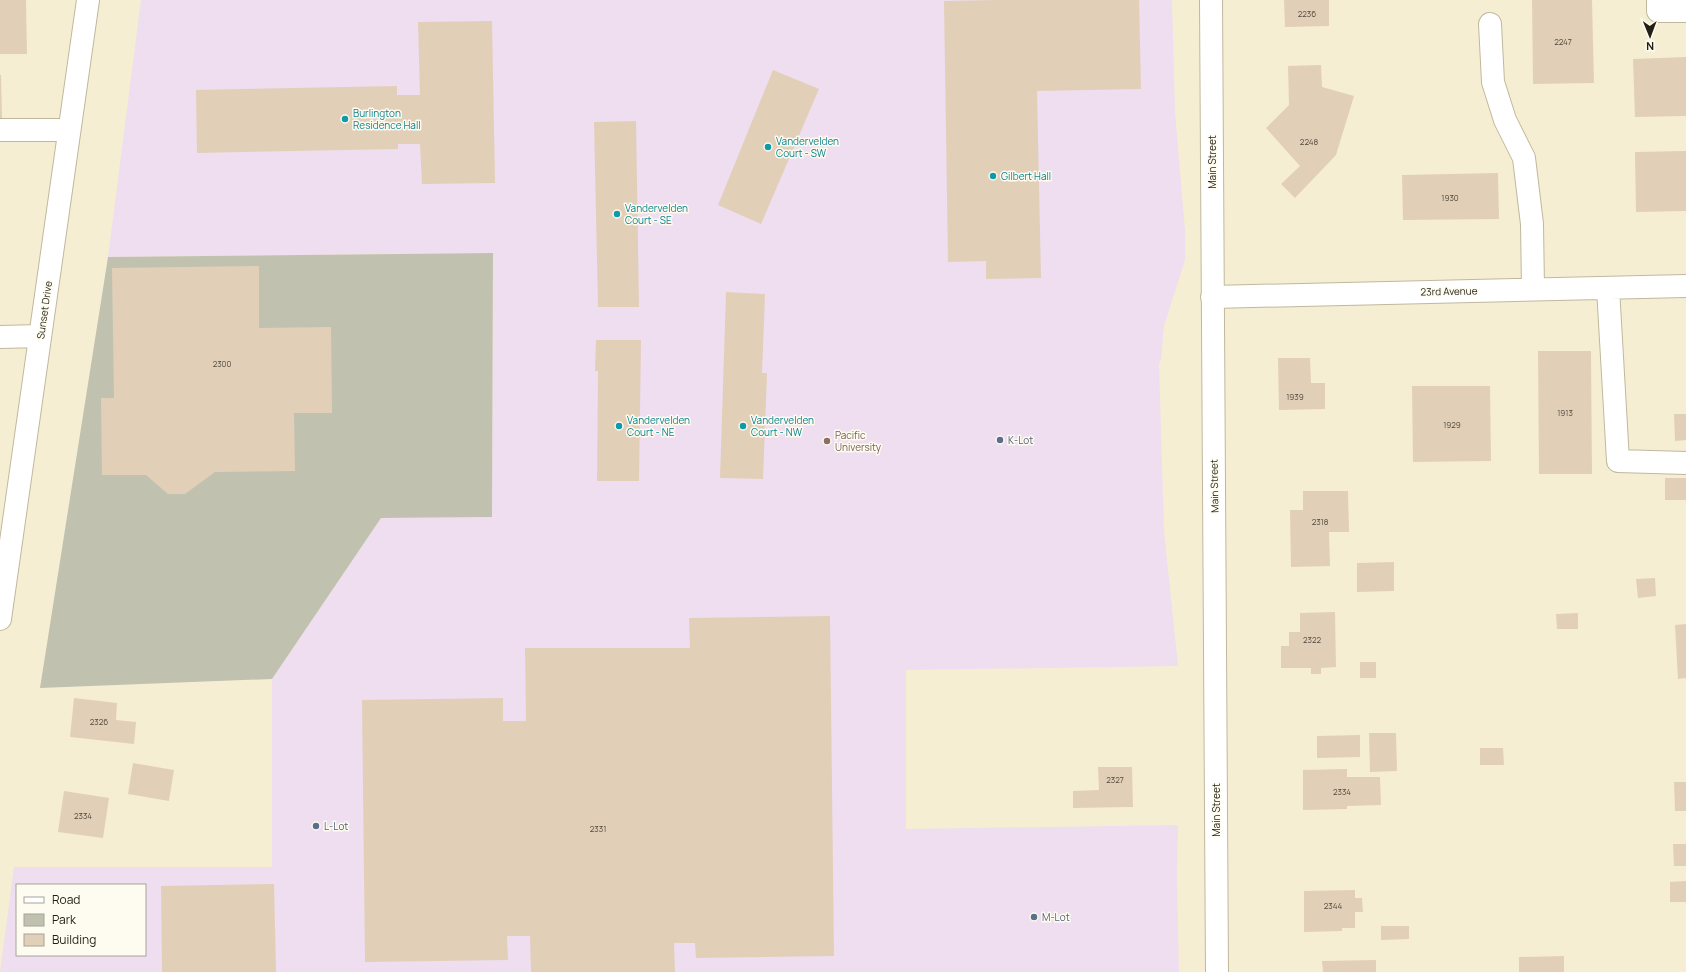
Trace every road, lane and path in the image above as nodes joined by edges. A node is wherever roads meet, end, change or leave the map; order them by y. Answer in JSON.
{"nodes":[{"id":1,"x":88,"y":0,"type":"edge"},
{"id":2,"x":1211,"y":0,"type":"edge"},
{"id":3,"x":1658,"y":0,"type":"edge"},
{"id":4,"x":1686,"y":11,"type":"edge"},
{"id":5,"x":1490,"y":24,"type":"dead end"},
{"id":6,"x":0,"y":130,"type":"edge"},
{"id":7,"x":69,"y":130,"type":"junction"},
{"id":8,"x":1686,"y":286,"type":"edge"},
{"id":9,"x":1608,"y":288,"type":"junction"},
{"id":10,"x":1533,"y":289,"type":"junction"},
{"id":11,"x":1212,"y":297,"type":"junction"},
{"id":12,"x":40,"y":336,"type":"junction"},
{"id":13,"x":0,"y":337,"type":"edge"},
{"id":14,"x":1686,"y":463,"type":"edge"},
{"id":15,"x":7,"y":526,"type":"edge"},
{"id":16,"x":0,"y":619,"type":"edge"},
{"id":17,"x":1218,"y":972,"type":"edge"}],
"edges":[{"from":1,"to":7,"type":"street","name":"Sunset Drive"},
{"from":2,"to":11,"type":"street","name":"Main Street"},
{"from":3,"to":4,"type":"street"},
{"from":5,"to":10,"type":"street"},
{"from":6,"to":7,"type":"street"},
{"from":7,"to":12,"type":"street","name":"Sunset Drive"},
{"from":8,"to":9,"type":"street","name":"23rd Avenue"},
{"from":9,"to":10,"type":"street","name":"23rd Avenue"},
{"from":9,"to":14,"type":"street"},
{"from":10,"to":11,"type":"street","name":"23rd Avenue"},
{"from":11,"to":17,"type":"street","name":"Main Street"},
{"from":12,"to":13,"type":"street"},
{"from":12,"to":15,"type":"street","name":"Sunset Drive"},
{"from":15,"to":16,"type":"street","name":"Sunset Drive"}]}
